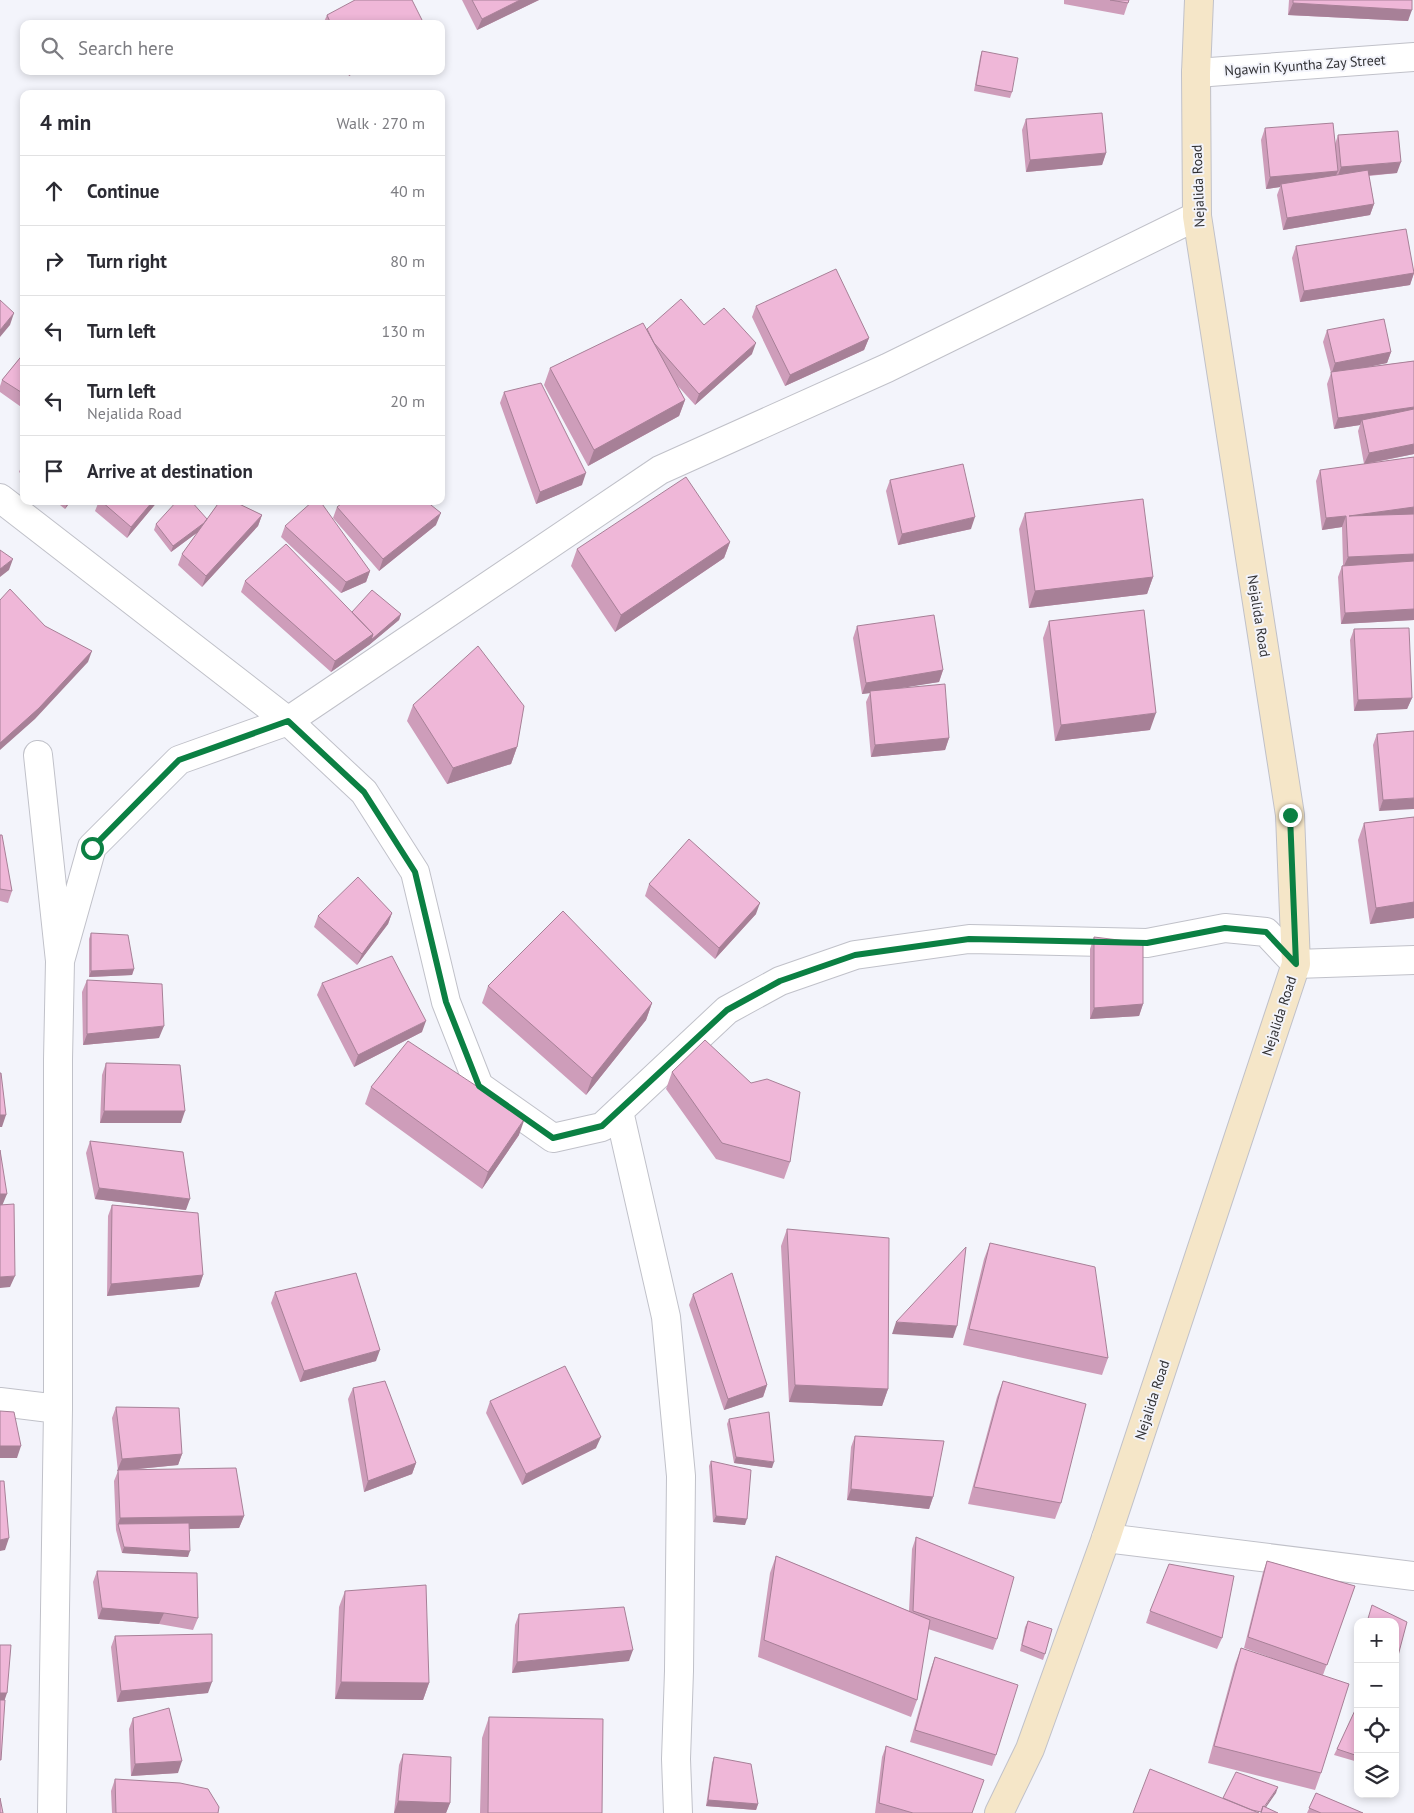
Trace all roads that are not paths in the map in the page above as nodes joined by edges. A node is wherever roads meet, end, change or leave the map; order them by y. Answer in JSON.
{"nodes":[{"id":1,"x":1199,"y":0,"type":"edge"},
{"id":2,"x":1414,"y":57,"type":"edge"},
{"id":3,"x":1196,"y":72,"type":"junction"},
{"id":4,"x":1196,"y":216,"type":"junction"},
{"id":5,"x":0,"y":498,"type":"edge"},
{"id":6,"x":288,"y":721,"type":"junction"},
{"id":7,"x":38,"y":755,"type":"dead end"},
{"id":8,"x":1414,"y":960,"type":"edge"},
{"id":9,"x":60,"y":961,"type":"junction"},
{"id":10,"x":1296,"y":964,"type":"junction"},
{"id":11,"x":619,"y":1110,"type":"junction"},
{"id":12,"x":0,"y":1402,"type":"edge"},
{"id":13,"x":58,"y":1409,"type":"junction"},
{"id":14,"x":1106,"y":1538,"type":"junction"},
{"id":15,"x":1414,"y":1576,"type":"edge"},
{"id":16,"x":52,"y":1813,"type":"edge"},
{"id":17,"x":678,"y":1813,"type":"edge"},
{"id":18,"x":999,"y":1813,"type":"edge"}],
"edges":[{"from":1,"to":3,"type":"main road","name":"Nejalida Road"},
{"from":2,"to":3,"type":"street","name":"Ngawin Kyuntha Zay Street"},
{"from":3,"to":4,"type":"main road","name":"Nejalida Road"},
{"from":4,"to":6,"type":"street"},
{"from":4,"to":10,"type":"main road","name":"Nejalida Road"},
{"from":5,"to":6,"type":"street"},
{"from":6,"to":9,"type":"street"},
{"from":6,"to":11,"type":"street"},
{"from":7,"to":9,"type":"street"},
{"from":8,"to":10,"type":"street"},
{"from":9,"to":13,"type":"street"},
{"from":10,"to":11,"type":"street"},
{"from":10,"to":14,"type":"main road","name":"Nejalida Road"},
{"from":11,"to":17,"type":"street"},
{"from":12,"to":13,"type":"street"},
{"from":13,"to":16,"type":"street"},
{"from":14,"to":15,"type":"street"},
{"from":14,"to":18,"type":"main road","name":"Nejalida Road"}]}
